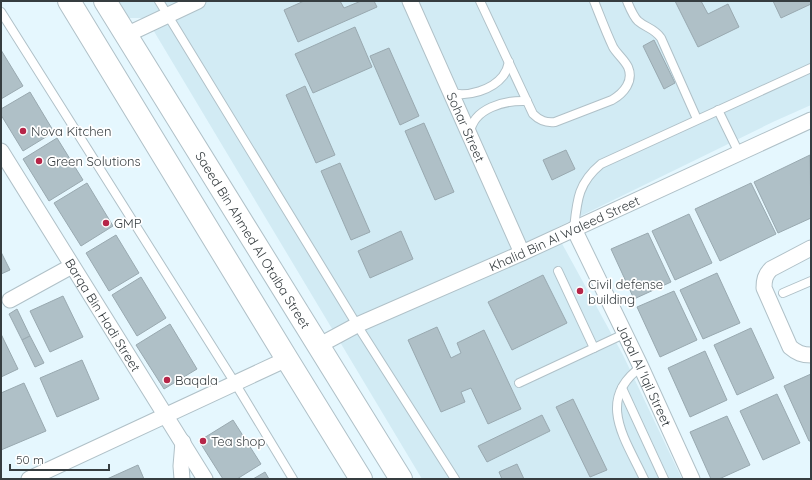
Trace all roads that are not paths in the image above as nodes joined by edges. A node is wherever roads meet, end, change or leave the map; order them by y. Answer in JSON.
{"nodes":[{"id":1,"x":69,"y":1,"type":"edge"},
{"id":2,"x":104,"y":1,"type":"edge"},
{"id":3,"x":159,"y":1,"type":"edge"},
{"id":4,"x":198,"y":1,"type":"edge"},
{"id":5,"x":410,"y":1,"type":"edge"},
{"id":6,"x":480,"y":1,"type":"edge"},
{"id":7,"x":594,"y":1,"type":"edge"},
{"id":8,"x":627,"y":1,"type":"edge"},
{"id":9,"x":1,"y":12,"type":"edge"},
{"id":10,"x":168,"y":16,"type":"junction"},
{"id":11,"x":126,"y":34,"type":"junction"},
{"id":12,"x":509,"y":62,"type":"junction"},
{"id":13,"x":811,"y":68,"type":"edge"},
{"id":14,"x":452,"y":93,"type":"junction"},
{"id":15,"x":526,"y":101,"type":"junction"},
{"id":16,"x":718,"y":110,"type":"junction"},
{"id":17,"x":697,"y":120,"type":"junction"},
{"id":18,"x":811,"y":120,"type":"edge"},
{"id":19,"x":470,"y":134,"type":"junction"},
{"id":20,"x":1,"y":151,"type":"edge"},
{"id":21,"x":739,"y":153,"type":"junction"},
{"id":22,"x":574,"y":229,"type":"junction"},
{"id":23,"x":810,"y":251,"type":"edge"},
{"id":24,"x":522,"y":253,"type":"junction"},
{"id":25,"x":72,"y":266,"type":"junction"},
{"id":26,"x":558,"y":271,"type":"dead end"},
{"id":27,"x":811,"y":281,"type":"edge"},
{"id":28,"x":783,"y":293,"type":"dead end"},
{"id":29,"x":10,"y":300,"type":"dead end"},
{"id":30,"x":357,"y":325,"type":"junction"},
{"id":31,"x":624,"y":334,"type":"junction"},
{"id":32,"x":318,"y":346,"type":"junction"},
{"id":33,"x":594,"y":348,"type":"junction"},
{"id":34,"x":811,"y":355,"type":"edge"},
{"id":35,"x":287,"y":359,"type":"junction"},
{"id":36,"x":641,"y":367,"type":"junction"},
{"id":37,"x":235,"y":383,"type":"junction"},
{"id":38,"x":519,"y":383,"type":"dead end"},
{"id":39,"x":622,"y":388,"type":"junction"},
{"id":40,"x":165,"y":415,"type":"junction"},
{"id":41,"x":184,"y":442,"type":"junction"},
{"id":42,"x":29,"y":479,"type":"edge"},
{"id":43,"x":182,"y":479,"type":"edge"},
{"id":44,"x":205,"y":479,"type":"edge"},
{"id":45,"x":293,"y":479,"type":"edge"},
{"id":46,"x":361,"y":479,"type":"edge"},
{"id":47,"x":400,"y":479,"type":"edge"},
{"id":48,"x":455,"y":479,"type":"edge"},
{"id":49,"x":644,"y":479,"type":"edge"},
{"id":50,"x":664,"y":479,"type":"edge"},
{"id":51,"x":692,"y":479,"type":"edge"}],
"edges":[{"from":1,"to":35,"type":"main road"},
{"from":2,"to":11,"type":"main road","name":"Saeed Bin Ahmed Al Otaiba Street"},
{"from":3,"to":10,"type":"lane"},
{"from":4,"to":10,"type":"street"},
{"from":5,"to":14,"type":"street","name":"Sohar Street"},
{"from":6,"to":12,"type":"lane"},
{"from":7,"to":15,"type":"lane"},
{"from":8,"to":17,"type":"lane"},
{"from":9,"to":37,"type":"lane"},
{"from":10,"to":11,"type":"street"},
{"from":10,"to":30,"type":"lane"},
{"from":11,"to":32,"type":"main road","name":"Saeed Bin Ahmed Al Otaiba Street"},
{"from":12,"to":14,"type":"lane"},
{"from":12,"to":15,"type":"lane"},
{"from":13,"to":16,"type":"lane"},
{"from":14,"to":19,"type":"street","name":"Sohar Street"},
{"from":15,"to":19,"type":"lane"},
{"from":16,"to":17,"type":"lane"},
{"from":16,"to":21,"type":"lane"},
{"from":17,"to":22,"type":"lane"},
{"from":18,"to":21,"type":"street","name":"Khalid Bin Al Waleed Street"},
{"from":19,"to":24,"type":"street","name":"Sohar Street"},
{"from":20,"to":25,"type":"street","name":"Barqa Bin Hadi Street"},
{"from":21,"to":22,"type":"street","name":"Khalid Bin Al Waleed Street"},
{"from":22,"to":24,"type":"street","name":"Khalid Bin Al Waleed Street"},
{"from":22,"to":31,"type":"street","name":"Jabal Al 'Iqil Street"},
{"from":23,"to":34,"type":"street"},
{"from":24,"to":30,"type":"street","name":"Khalid Bin Al Waleed Street"},
{"from":25,"to":29,"type":"street"},
{"from":25,"to":40,"type":"street","name":"Barqa Bin Hadi Street"},
{"from":26,"to":33,"type":"lane"},
{"from":27,"to":28,"type":"lane"},
{"from":30,"to":32,"type":"street","name":"Khalid Bin Al Waleed Street"},
{"from":30,"to":48,"type":"lane"},
{"from":31,"to":33,"type":"lane"},
{"from":31,"to":36,"type":"street","name":"Jabal Al 'Iqil Street"},
{"from":32,"to":47,"type":"main road","name":"Saeed Bin Ahmed Al Otaiba Street"},
{"from":33,"to":38,"type":"lane"},
{"from":35,"to":37,"type":"street"},
{"from":35,"to":46,"type":"main road"},
{"from":36,"to":39,"type":"lane"},
{"from":36,"to":51,"type":"street","name":"Jabal Al 'Iqil Street"},
{"from":37,"to":40,"type":"street"},
{"from":37,"to":45,"type":"lane"},
{"from":39,"to":49,"type":"lane"},
{"from":39,"to":50,"type":"lane"},
{"from":40,"to":41,"type":"street","name":"Barqa Bin Hadi Street"},
{"from":40,"to":42,"type":"street"},
{"from":41,"to":43,"type":"street"},
{"from":41,"to":44,"type":"street","name":"Barqa Bin Hadi Street"}]}
